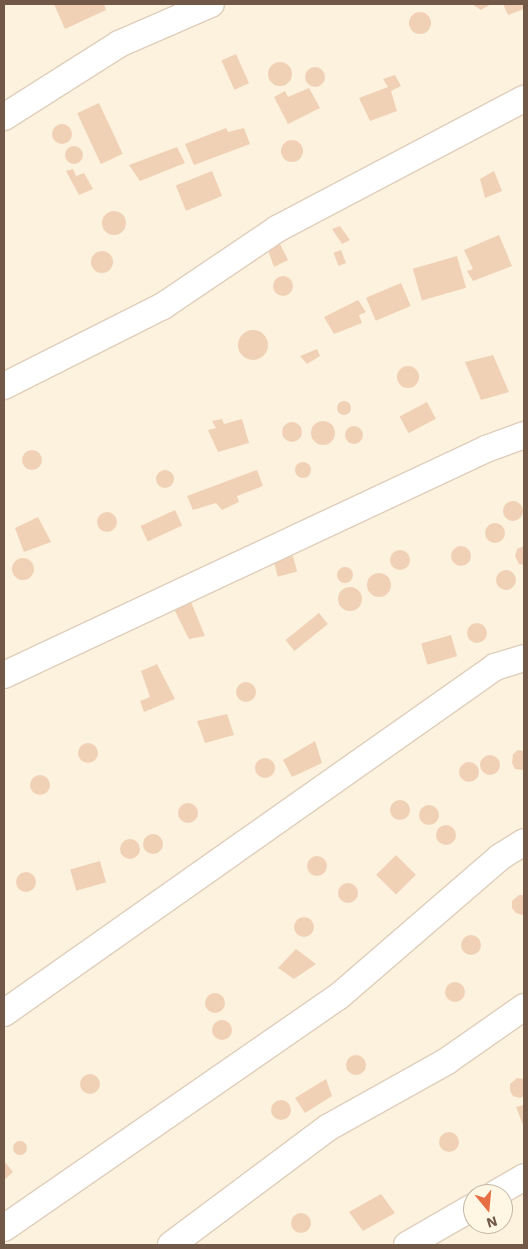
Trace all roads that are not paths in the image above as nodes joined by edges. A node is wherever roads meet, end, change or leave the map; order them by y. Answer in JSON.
{"nodes":[{"id":1,"x":211,"y":4,"type":"edge"},
{"id":2,"x":524,"y":99,"type":"edge"},
{"id":3,"x":4,"y":117,"type":"edge"},
{"id":4,"x":4,"y":386,"type":"edge"},
{"id":5,"x":524,"y":435,"type":"edge"},
{"id":6,"x":524,"y":658,"type":"edge"},
{"id":7,"x":4,"y":675,"type":"edge"},
{"id":8,"x":524,"y":842,"type":"edge"},
{"id":9,"x":524,"y":1007,"type":"edge"},
{"id":10,"x":4,"y":1014,"type":"edge"},
{"id":11,"x":524,"y":1177,"type":"edge"},
{"id":12,"x":512,"y":1184,"type":"edge"},
{"id":13,"x":463,"y":1213,"type":"edge"},
{"id":14,"x":4,"y":1228,"type":"edge"},
{"id":15,"x":171,"y":1245,"type":"edge"},
{"id":16,"x":407,"y":1245,"type":"edge"}],
"edges":[{"from":1,"to":3,"type":"street"},
{"from":2,"to":4,"type":"street"},
{"from":5,"to":7,"type":"street"},
{"from":6,"to":10,"type":"street"},
{"from":8,"to":14,"type":"street"},
{"from":9,"to":15,"type":"street"},
{"from":11,"to":12,"type":"street"},
{"from":13,"to":16,"type":"street"}]}
